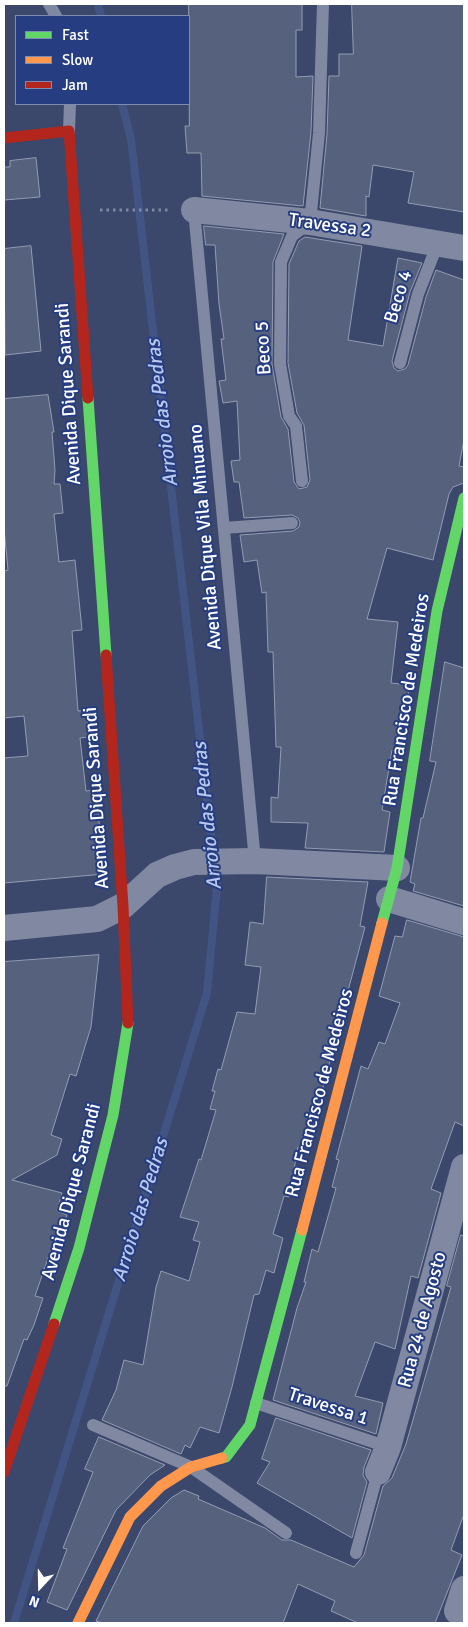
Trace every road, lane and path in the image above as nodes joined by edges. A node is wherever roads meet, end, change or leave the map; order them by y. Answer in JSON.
{"nodes":[{"id":1,"x":49,"y":4,"type":"edge"},
{"id":2,"x":323,"y":4,"type":"edge"},
{"id":3,"x":55,"y":15,"type":"edge"},
{"id":4,"x":70,"y":105,"type":"edge"},
{"id":5,"x":70,"y":131,"type":"junction"},
{"id":6,"x":4,"y":138,"type":"edge"},
{"id":7,"x":94,"y":210,"type":"dead end"},
{"id":8,"x":183,"y":210,"type":"junction"},
{"id":9,"x":310,"y":222,"type":"junction"},
{"id":10,"x":438,"y":243,"type":"junction"},
{"id":11,"x":464,"y":248,"type":"edge"},
{"id":12,"x":400,"y":363,"type":"dead end"},
{"id":13,"x":302,"y":481,"type":"dead end"},
{"id":14,"x":464,"y":498,"type":"edge"},
{"id":15,"x":292,"y":523,"type":"dead end"},
{"id":16,"x":224,"y":528,"type":"junction"},
{"id":17,"x":250,"y":861,"type":"junction"},
{"id":18,"x":397,"y":868,"type":"junction"},
{"id":19,"x":389,"y":898,"type":"junction"},
{"id":20,"x":123,"y":906,"type":"junction"},
{"id":21,"x":464,"y":922,"type":"edge"},
{"id":22,"x":4,"y":928,"type":"edge"},
{"id":23,"x":464,"y":1166,"type":"edge"},
{"id":24,"x":457,"y":1219,"type":"edge"},
{"id":25,"x":256,"y":1403,"type":"junction"},
{"id":26,"x":93,"y":1425,"type":"dead end"},
{"id":27,"x":388,"y":1447,"type":"junction"},
{"id":28,"x":190,"y":1467,"type":"junction"},
{"id":29,"x":4,"y":1472,"type":"edge"},
{"id":30,"x":378,"y":1472,"type":"joint"},
{"id":31,"x":286,"y":1533,"type":"dead end"},
{"id":32,"x":356,"y":1553,"type":"dead end"},
{"id":33,"x":78,"y":1623,"type":"edge"}],
"edges":[{"from":1,"to":3,"type":"lane"},
{"from":2,"to":9,"type":"lane"},
{"from":4,"to":5,"type":"lane","name":"Avenida Dique Sarandi"},
{"from":5,"to":6,"type":"street"},
{"from":5,"to":20,"type":"street","name":"Avenida Dique Sarandi"},
{"from":7,"to":8,"type":"path"},
{"from":8,"to":9,"type":"street","name":"Travessa 2"},
{"from":8,"to":16,"type":"lane","name":"Avenida Dique Vila Minuano"},
{"from":9,"to":10,"type":"street","name":"Travessa 2"},
{"from":9,"to":13,"type":"lane","name":"Beco 5"},
{"from":10,"to":11,"type":"street","name":"Travessa 2"},
{"from":10,"to":12,"type":"lane","name":"Beco 4"},
{"from":14,"to":18,"type":"street","name":"Rua Francisco de Medeiros"},
{"from":15,"to":16,"type":"lane"},
{"from":16,"to":17,"type":"lane","name":"Avenida Dique Vila Minuano"},
{"from":17,"to":18,"type":"street"},
{"from":17,"to":20,"type":"street"},
{"from":18,"to":19,"type":"street","name":"Rua Francisco de Medeiros"},
{"from":19,"to":21,"type":"street"},
{"from":19,"to":25,"type":"street","name":"Rua Francisco de Medeiros"},
{"from":20,"to":22,"type":"street"},
{"from":20,"to":29,"type":"street","name":"Avenida Dique Sarandi"},
{"from":23,"to":24,"type":"street","name":"Rua 24 de Agosto"},
{"from":24,"to":27,"type":"street","name":"Rua 24 de Agosto"},
{"from":25,"to":27,"type":"lane","name":"Travessa 1"},
{"from":25,"to":28,"type":"street","name":"Rua Francisco de Medeiros"},
{"from":26,"to":28,"type":"lane"},
{"from":27,"to":30,"type":"street","name":"Rua 24 de Agosto"},
{"from":28,"to":31,"type":"lane"},
{"from":28,"to":33,"type":"street","name":"Rua Francisco de Medeiros"},
{"from":30,"to":32,"type":"lane"}]}
